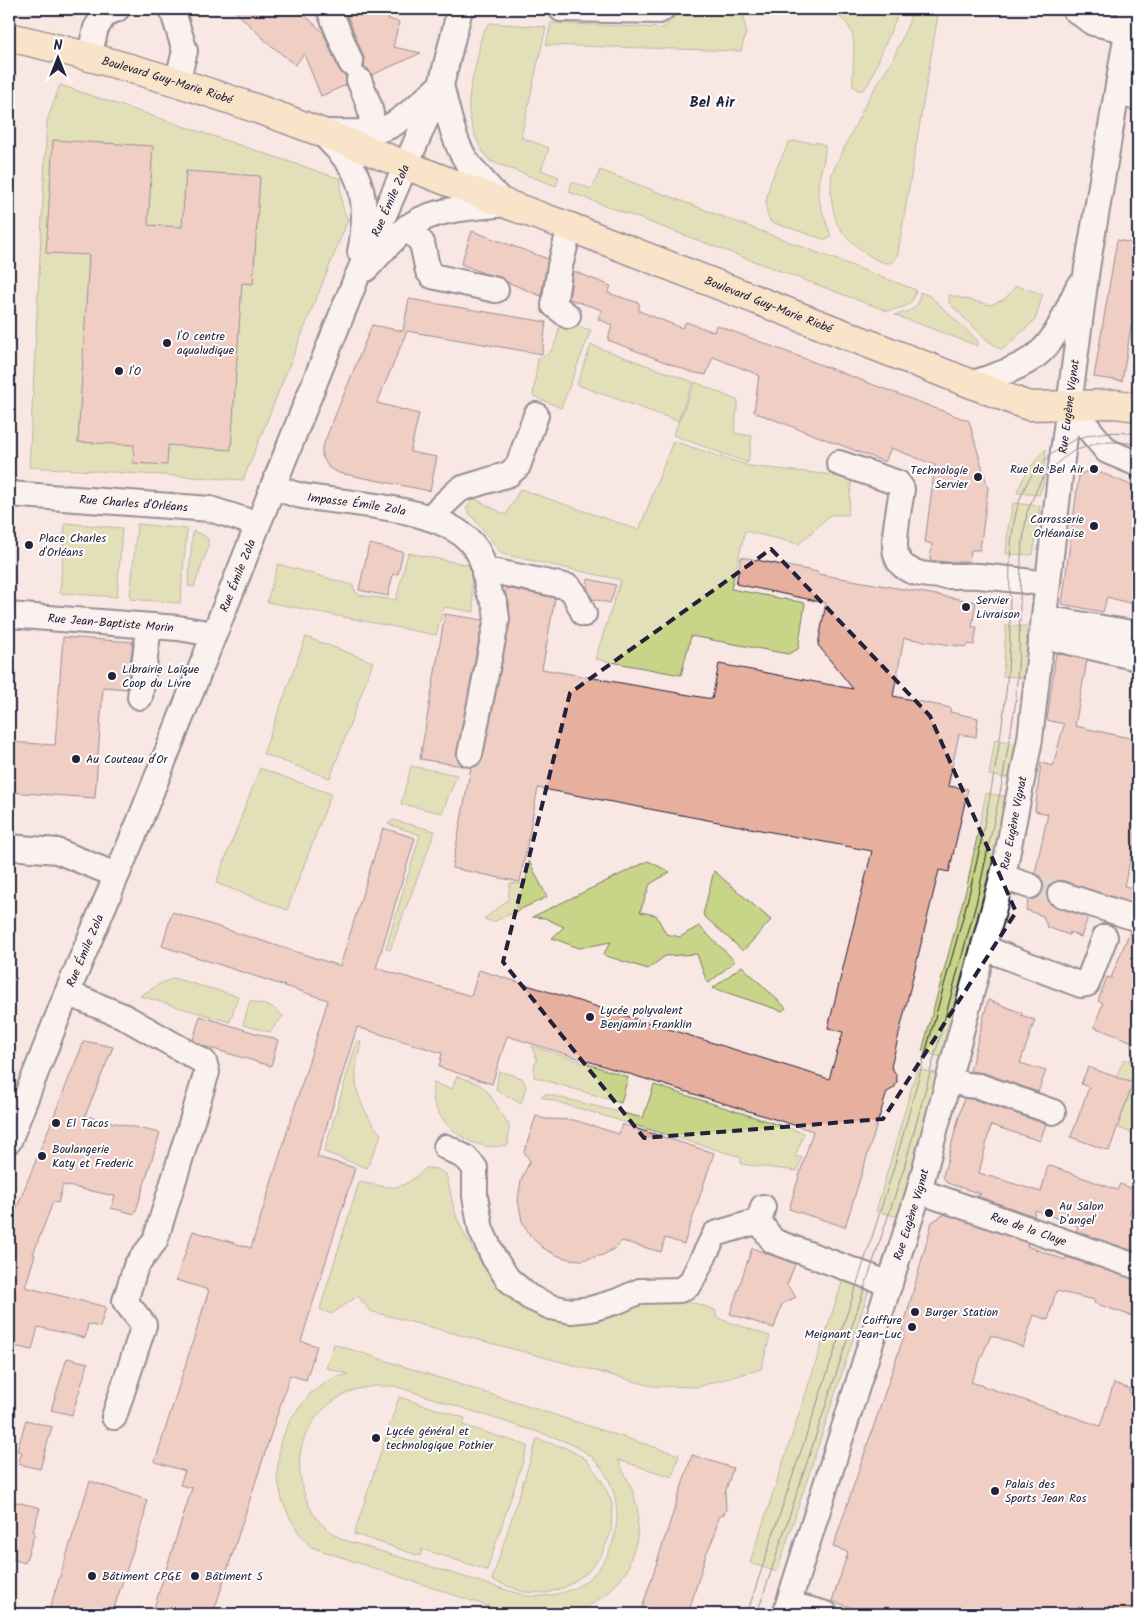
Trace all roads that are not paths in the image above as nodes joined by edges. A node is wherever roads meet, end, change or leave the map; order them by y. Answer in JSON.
{"nodes":[{"id":1,"x":117,"y":9,"type":"edge"},
{"id":2,"x":172,"y":9,"type":"edge"},
{"id":3,"x":329,"y":9,"type":"edge"},
{"id":4,"x":460,"y":9,"type":"edge"},
{"id":5,"x":561,"y":9,"type":"edge"},
{"id":6,"x":662,"y":9,"type":"edge"},
{"id":7,"x":1074,"y":9,"type":"edge"},
{"id":8,"x":1129,"y":18,"type":"edge"},
{"id":9,"x":9,"y":37,"type":"edge"},
{"id":10,"x":89,"y":56,"type":"junction"},
{"id":11,"x":177,"y":82,"type":"junction"},
{"id":12,"x":441,"y":85,"type":"junction"},
{"id":13,"x":1127,"y":96,"type":"edge"},
{"id":14,"x":322,"y":132,"type":"junction"},
{"id":15,"x":368,"y":140,"type":"junction"},
{"id":16,"x":406,"y":166,"type":"junction"},
{"id":17,"x":504,"y":204,"type":"junction"},
{"id":18,"x":407,"y":227,"type":"junction"},
{"id":19,"x":570,"y":227,"type":"junction"},
{"id":20,"x":1087,"y":268,"type":"junction"},
{"id":21,"x":356,"y":279,"type":"junction"},
{"id":22,"x":496,"y":290,"type":"dead end"},
{"id":23,"x":568,"y":316,"type":"dead end"},
{"id":24,"x":971,"y":384,"type":"junction"},
{"id":25,"x":1069,"y":405,"type":"junction"},
{"id":26,"x":1138,"y":407,"type":"edge"},
{"id":27,"x":536,"y":415,"type":"dead end"},
{"id":28,"x":839,"y":463,"type":"dead end"},
{"id":29,"x":1138,"y":464,"type":"edge"},
{"id":30,"x":273,"y":486,"type":"junction"},
{"id":31,"x":9,"y":494,"type":"edge"},
{"id":32,"x":435,"y":520,"type":"junction"},
{"id":33,"x":257,"y":524,"type":"junction"},
{"id":34,"x":484,"y":573,"type":"junction"},
{"id":35,"x":1045,"y":610,"type":"junction"},
{"id":36,"x":584,"y":614,"type":"dead end"},
{"id":37,"x":9,"y":615,"type":"edge"},
{"id":38,"x":149,"y":626,"type":"junction"},
{"id":39,"x":214,"y":634,"type":"junction"},
{"id":40,"x":1138,"y":634,"type":"edge"},
{"id":41,"x":1138,"y":658,"type":"edge"},
{"id":42,"x":140,"y":697,"type":"dead end"},
{"id":43,"x":470,"y":754,"type":"dead end"},
{"id":44,"x":9,"y":847,"type":"edge"},
{"id":45,"x":116,"y":875,"type":"junction"},
{"id":46,"x":1003,"y":878,"type":"junction"},
{"id":47,"x":1030,"y":886,"type":"tunnel mouth"},
{"id":48,"x":1060,"y":894,"type":"tunnel mouth"},
{"id":49,"x":1138,"y":919,"type":"edge"},
{"id":50,"x":1105,"y":937,"type":"dead end"},
{"id":51,"x":984,"y":948,"type":"junction"},
{"id":52,"x":67,"y":993,"type":"junction"},
{"id":53,"x":948,"y":1080,"type":"junction"},
{"id":54,"x":1053,"y":1112,"type":"dead end"},
{"id":55,"x":9,"y":1141,"type":"edge"},
{"id":56,"x":446,"y":1147,"type":"dead end"},
{"id":57,"x":919,"y":1191,"type":"junction"},
{"id":58,"x":1138,"y":1268,"type":"edge"},
{"id":59,"x":890,"y":1284,"type":"junction"},
{"id":60,"x":114,"y":1417,"type":"dead end"},
{"id":61,"x":787,"y":1609,"type":"edge"},
{"id":62,"x":826,"y":1614,"type":"edge"}],
"edges":[{"from":1,"to":10,"type":"street"},
{"from":2,"to":11,"type":"street"},
{"from":3,"to":15,"type":"street"},
{"from":4,"to":12,"type":"street","name":"Rue Émile Zola"},
{"from":5,"to":6,"type":"street"},
{"from":7,"to":8,"type":"street"},
{"from":8,"to":13,"type":"street","name":"Rue Eugène Vignat"},
{"from":9,"to":10,"type":"main road","name":"Boulevard Guy-Marie Riobé"},
{"from":10,"to":11,"type":"main road","name":"Boulevard Guy-Marie Riobé"},
{"from":11,"to":14,"type":"main road","name":"Boulevard Guy-Marie Riobé"},
{"from":12,"to":15,"type":"street"},
{"from":12,"to":16,"type":"street","name":"Rue Émile Zola"},
{"from":12,"to":17,"type":"street"},
{"from":13,"to":20,"type":"street","name":"Rue Eugène Vignat"},
{"from":14,"to":15,"type":"main road","name":"Boulevard Guy-Marie Riobé"},
{"from":14,"to":21,"type":"street"},
{"from":15,"to":16,"type":"main road","name":"Boulevard Guy-Marie Riobé"},
{"from":16,"to":17,"type":"main road","name":"Boulevard Guy-Marie Riobé"},
{"from":16,"to":21,"type":"street","name":"Rue Émile Zola"},
{"from":17,"to":18,"type":"street"},
{"from":17,"to":19,"type":"main road","name":"Boulevard Guy-Marie Riobé"},
{"from":18,"to":21,"type":"street"},
{"from":18,"to":22,"type":"street"},
{"from":19,"to":23,"type":"street"},
{"from":19,"to":24,"type":"main road","name":"Boulevard Guy-Marie Riobé"},
{"from":20,"to":24,"type":"street"},
{"from":20,"to":25,"type":"street","name":"Rue Eugène Vignat"},
{"from":21,"to":30,"type":"street","name":"Rue Émile Zola"},
{"from":24,"to":25,"type":"main road","name":"Boulevard Guy-Marie Riobé"},
{"from":25,"to":26,"type":"main road","name":"Boulevard Guy-Marie Riobé"},
{"from":25,"to":29,"type":"street"},
{"from":25,"to":35,"type":"street","name":"Rue Eugène Vignat"},
{"from":27,"to":32,"type":"street"},
{"from":28,"to":35,"type":"street"},
{"from":30,"to":32,"type":"street","name":"Impasse Émile Zola"},
{"from":30,"to":33,"type":"street","name":"Rue Émile Zola"},
{"from":31,"to":33,"type":"street","name":"Rue Charles d'Orléans"},
{"from":32,"to":34,"type":"street","name":"Impasse Émile Zola"},
{"from":33,"to":39,"type":"street","name":"Rue Émile Zola"},
{"from":34,"to":36,"type":"street"},
{"from":34,"to":43,"type":"street","name":"Impasse Émile Zola"},
{"from":35,"to":40,"type":"street"},
{"from":35,"to":41,"type":"street"},
{"from":35,"to":46,"type":"street","name":"Rue Eugène Vignat"},
{"from":37,"to":38,"type":"street","name":"Rue Jean-Baptiste Morin"},
{"from":38,"to":39,"type":"street","name":"Rue Jean-Baptiste Morin"},
{"from":38,"to":42,"type":"street"},
{"from":39,"to":45,"type":"street","name":"Rue Émile Zola"},
{"from":44,"to":45,"type":"street"},
{"from":45,"to":52,"type":"street","name":"Rue Émile Zola"},
{"from":46,"to":47,"type":"street"},
{"from":46,"to":51,"type":"street","name":"Rue Eugène Vignat"},
{"from":48,"to":49,"type":"street"},
{"from":50,"to":51,"type":"street"},
{"from":51,"to":53,"type":"street","name":"Rue Eugène Vignat"},
{"from":52,"to":55,"type":"street","name":"Rue Émile Zola"},
{"from":52,"to":60,"type":"street"},
{"from":53,"to":54,"type":"street"},
{"from":53,"to":57,"type":"street","name":"Rue Eugène Vignat"},
{"from":56,"to":59,"type":"street"},
{"from":57,"to":58,"type":"street","name":"Rue de la Claye"},
{"from":57,"to":59,"type":"street","name":"Rue Eugène Vignat"},
{"from":59,"to":61,"type":"street","name":"Rue Eugène Vignat"},
{"from":61,"to":62,"type":"street"}]}
